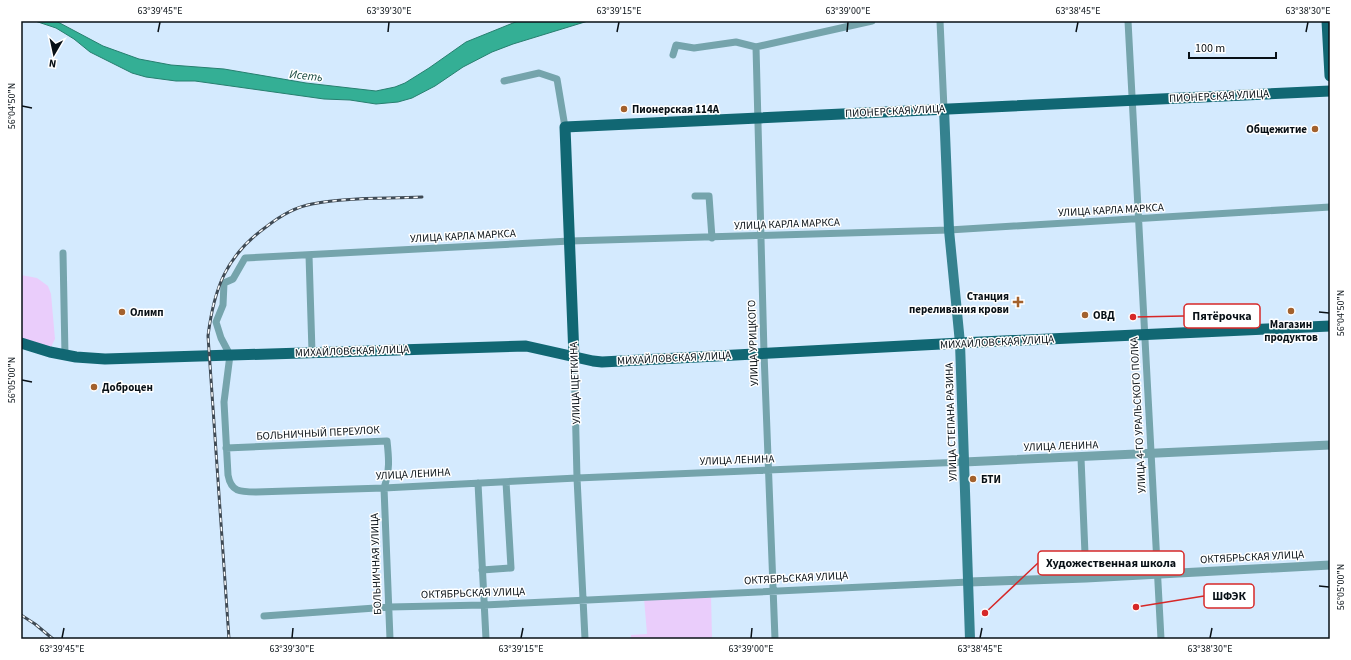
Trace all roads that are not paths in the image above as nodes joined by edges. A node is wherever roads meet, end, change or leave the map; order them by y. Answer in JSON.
{"nodes":[{"id":1,"x":872,"y":21,"type":"edge"},
{"id":2,"x":940,"y":21,"type":"edge"},
{"id":3,"x":1128,"y":21,"type":"edge"},
{"id":4,"x":1327,"y":21,"type":"edge"},
{"id":5,"x":756,"y":47,"type":"junction"},
{"id":6,"x":673,"y":55,"type":"dead end"},
{"id":7,"x":1330,"y":76,"type":"edge"},
{"id":8,"x":504,"y":81,"type":"dead end"},
{"id":9,"x":1330,"y":91,"type":"edge"},
{"id":10,"x":1133,"y":100,"type":"junction"},
{"id":11,"x":944,"y":109,"type":"junction"},
{"id":12,"x":758,"y":118,"type":"junction"},
{"id":13,"x":565,"y":127,"type":"junction"},
{"id":14,"x":695,"y":196,"type":"dead end"},
{"id":15,"x":1330,"y":208,"type":"edge"},
{"id":16,"x":1139,"y":219,"type":"junction"},
{"id":17,"x":949,"y":230,"type":"junction"},
{"id":18,"x":761,"y":236,"type":"junction"},
{"id":19,"x":712,"y":238,"type":"junction"},
{"id":20,"x":570,"y":242,"type":"junction"},
{"id":21,"x":63,"y":253,"type":"dead end"},
{"id":22,"x":309,"y":255,"type":"junction"},
{"id":23,"x":1330,"y":326,"type":"edge"},
{"id":24,"x":1144,"y":335,"type":"junction"},
{"id":25,"x":21,"y":343,"type":"edge"},
{"id":26,"x":960,"y":343,"type":"junction"},
{"id":27,"x":312,"y":352,"type":"junction"},
{"id":28,"x":764,"y":353,"type":"junction"},
{"id":29,"x":65,"y":355,"type":"junction"},
{"id":30,"x":230,"y":355,"type":"junction"},
{"id":31,"x":574,"y":357,"type":"junction"},
{"id":32,"x":1330,"y":445,"type":"edge"},
{"id":33,"x":226,"y":448,"type":"junction"},
{"id":34,"x":1152,"y":454,"type":"junction"},
{"id":35,"x":1080,"y":458,"type":"junction"},
{"id":36,"x":964,"y":462,"type":"junction"},
{"id":37,"x":768,"y":471,"type":"junction"},
{"id":38,"x":577,"y":478,"type":"junction"},
{"id":39,"x":506,"y":482,"type":"junction"},
{"id":40,"x":478,"y":483,"type":"junction"},
{"id":41,"x":384,"y":488,"type":"junction"},
{"id":42,"x":1330,"y":565,"type":"edge"},
{"id":43,"x":482,"y":570,"type":"junction"},
{"id":44,"x":1158,"y":574,"type":"junction"},
{"id":45,"x":1086,"y":578,"type":"junction"},
{"id":46,"x":969,"y":582,"type":"junction"},
{"id":47,"x":774,"y":592,"type":"junction"},
{"id":48,"x":582,"y":600,"type":"junction"},
{"id":49,"x":484,"y":605,"type":"junction"},
{"id":50,"x":389,"y":607,"type":"junction"},
{"id":51,"x":264,"y":616,"type":"dead end"},
{"id":52,"x":390,"y":639,"type":"edge"},
{"id":53,"x":486,"y":639,"type":"edge"},
{"id":54,"x":585,"y":639,"type":"edge"},
{"id":55,"x":775,"y":639,"type":"edge"},
{"id":56,"x":970,"y":639,"type":"edge"},
{"id":57,"x":1161,"y":639,"type":"edge"}],
"edges":[{"from":1,"to":5,"type":"street"},
{"from":2,"to":11,"type":"street"},
{"from":3,"to":10,"type":"street","name":"УЛИЦА 4-ГО УРАЛЬСКОГО ПОЛКА"},
{"from":4,"to":7,"type":"main road"},
{"from":5,"to":6,"type":"street"},
{"from":5,"to":12,"type":"street","name":"УЛИЦА УРИЦКОГО"},
{"from":8,"to":13,"type":"street"},
{"from":9,"to":10,"type":"main road","name":"ПИОНЕРСКАЯ УЛИЦА"},
{"from":10,"to":11,"type":"main road","name":"ПИОНЕРСКАЯ УЛИЦА"},
{"from":10,"to":16,"type":"street","name":"УЛИЦА 4-ГО УРАЛЬСКОГО ПОЛКА"},
{"from":11,"to":12,"type":"main road","name":"ПИОНЕРСКАЯ УЛИЦА"},
{"from":11,"to":17,"type":"main road","name":"УЛИЦА СТЕПАНА РАЗИНА"},
{"from":12,"to":13,"type":"main road","name":"ПИОНЕРСКАЯ УЛИЦА"},
{"from":12,"to":18,"type":"street","name":"УЛИЦА УРИЦКОГО"},
{"from":13,"to":20,"type":"main road","name":"УЛИЦА ЩЕТКИНА"},
{"from":14,"to":19,"type":"street"},
{"from":15,"to":16,"type":"street","name":"УЛИЦА КАРЛА МАРКСА"},
{"from":16,"to":17,"type":"street","name":"УЛИЦА КАРЛА МАРКСА"},
{"from":16,"to":24,"type":"street","name":"УЛИЦА 4-ГО УРАЛЬСКОГО ПОЛКА"},
{"from":17,"to":18,"type":"street","name":"УЛИЦА КАРЛА МАРКСА"},
{"from":17,"to":26,"type":"main road","name":"УЛИЦА СТЕПАНА РАЗИНА"},
{"from":18,"to":19,"type":"street","name":"УЛИЦА КАРЛА МАРКСА"},
{"from":18,"to":28,"type":"street","name":"УЛИЦА УРИЦКОГО"},
{"from":19,"to":20,"type":"street","name":"УЛИЦА КАРЛА МАРКСА"},
{"from":20,"to":22,"type":"street","name":"УЛИЦА КАРЛА МАРКСА"},
{"from":20,"to":31,"type":"main road","name":"УЛИЦА ЩЕТКИНА"},
{"from":21,"to":29,"type":"street"},
{"from":22,"to":27,"type":"street"},
{"from":22,"to":30,"type":"street","name":"УЛИЦА КАРЛА МАРКСА"},
{"from":23,"to":24,"type":"main road","name":"МИХАЙЛОВСКАЯ УЛИЦА"},
{"from":24,"to":26,"type":"main road","name":"МИХАЙЛОВСКАЯ УЛИЦА"},
{"from":24,"to":34,"type":"street","name":"УЛИЦА 4-ГО УРАЛЬСКОГО ПОЛКА"},
{"from":25,"to":29,"type":"main road","name":"МИХАЙЛОВСКАЯ УЛИЦА"},
{"from":26,"to":28,"type":"main road","name":"МИХАЙЛОВСКАЯ УЛИЦА"},
{"from":26,"to":36,"type":"main road","name":"УЛИЦА СТЕПАНА РАЗИНА"},
{"from":27,"to":30,"type":"main road","name":"МИХАЙЛОВСКАЯ УЛИЦА"},
{"from":27,"to":31,"type":"main road","name":"МИХАЙЛОВСКАЯ УЛИЦА"},
{"from":28,"to":31,"type":"main road","name":"МИХАЙЛОВСКАЯ УЛИЦА"},
{"from":28,"to":37,"type":"street","name":"УЛИЦА УРИЦКОГО"},
{"from":29,"to":30,"type":"main road","name":"МИХАЙЛОВСКАЯ УЛИЦА"},
{"from":30,"to":33,"type":"street","name":"УЛИЦА ЛЕНИНА"},
{"from":31,"to":38,"type":"street","name":"УЛИЦА ЩЕТКИНА"},
{"from":32,"to":34,"type":"street","name":"УЛИЦА ЛЕНИНА"},
{"from":33,"to":41,"type":"street","name":"УЛИЦА ЛЕНИНА"},
{"from":33,"to":41,"type":"street","name":"БОЛЬНИЧНЫЙ ПЕРЕУЛОК"},
{"from":34,"to":35,"type":"street","name":"УЛИЦА ЛЕНИНА"},
{"from":34,"to":44,"type":"street","name":"УЛИЦА 4-ГО УРАЛЬСКОГО ПОЛКА"},
{"from":35,"to":36,"type":"street","name":"УЛИЦА ЛЕНИНА"},
{"from":35,"to":45,"type":"street"},
{"from":36,"to":37,"type":"street","name":"УЛИЦА ЛЕНИНА"},
{"from":36,"to":46,"type":"main road","name":"УЛИЦА СТЕПАНА РАЗИНА"},
{"from":37,"to":38,"type":"street","name":"УЛИЦА ЛЕНИНА"},
{"from":37,"to":47,"type":"street","name":"УЛИЦА УРИЦКОГО"},
{"from":38,"to":39,"type":"street","name":"УЛИЦА ЛЕНИНА"},
{"from":38,"to":48,"type":"street","name":"УЛИЦА ЩЕТКИНА"},
{"from":39,"to":40,"type":"street","name":"УЛИЦА ЛЕНИНА"},
{"from":39,"to":43,"type":"street"},
{"from":40,"to":41,"type":"street","name":"УЛИЦА ЛЕНИНА"},
{"from":40,"to":43,"type":"street"},
{"from":41,"to":50,"type":"street","name":"БОЛЬНИЧНАЯ УЛИЦА"},
{"from":42,"to":44,"type":"street","name":"ОКТЯБРЬСКАЯ УЛИЦА"},
{"from":43,"to":49,"type":"street"},
{"from":44,"to":45,"type":"street","name":"ОКТЯБРЬСКАЯ УЛИЦА"},
{"from":44,"to":57,"type":"street","name":"УЛИЦА 4-ГО УРАЛЬСКОГО ПОЛКА"},
{"from":45,"to":46,"type":"street","name":"ОКТЯБРЬСКАЯ УЛИЦА"},
{"from":46,"to":47,"type":"street","name":"ОКТЯБРЬСКАЯ УЛИЦА"},
{"from":46,"to":56,"type":"main road","name":"УЛИЦА СТЕПАНА РАЗИНА"},
{"from":47,"to":48,"type":"street","name":"ОКТЯБРЬСКАЯ УЛИЦА"},
{"from":47,"to":55,"type":"street","name":"УЛИЦА УРИЦКОГО"},
{"from":48,"to":49,"type":"street","name":"ОКТЯБРЬСКАЯ УЛИЦА"},
{"from":48,"to":54,"type":"street","name":"УЛИЦА ЩЕТКИНА"},
{"from":49,"to":50,"type":"street","name":"ОКТЯБРЬСКАЯ УЛИЦА"},
{"from":49,"to":53,"type":"street"},
{"from":50,"to":51,"type":"street","name":"ОКТЯБРЬСКАЯ УЛИЦА"},
{"from":50,"to":52,"type":"street","name":"БОЛЬНИЧНАЯ УЛИЦА"}]}
